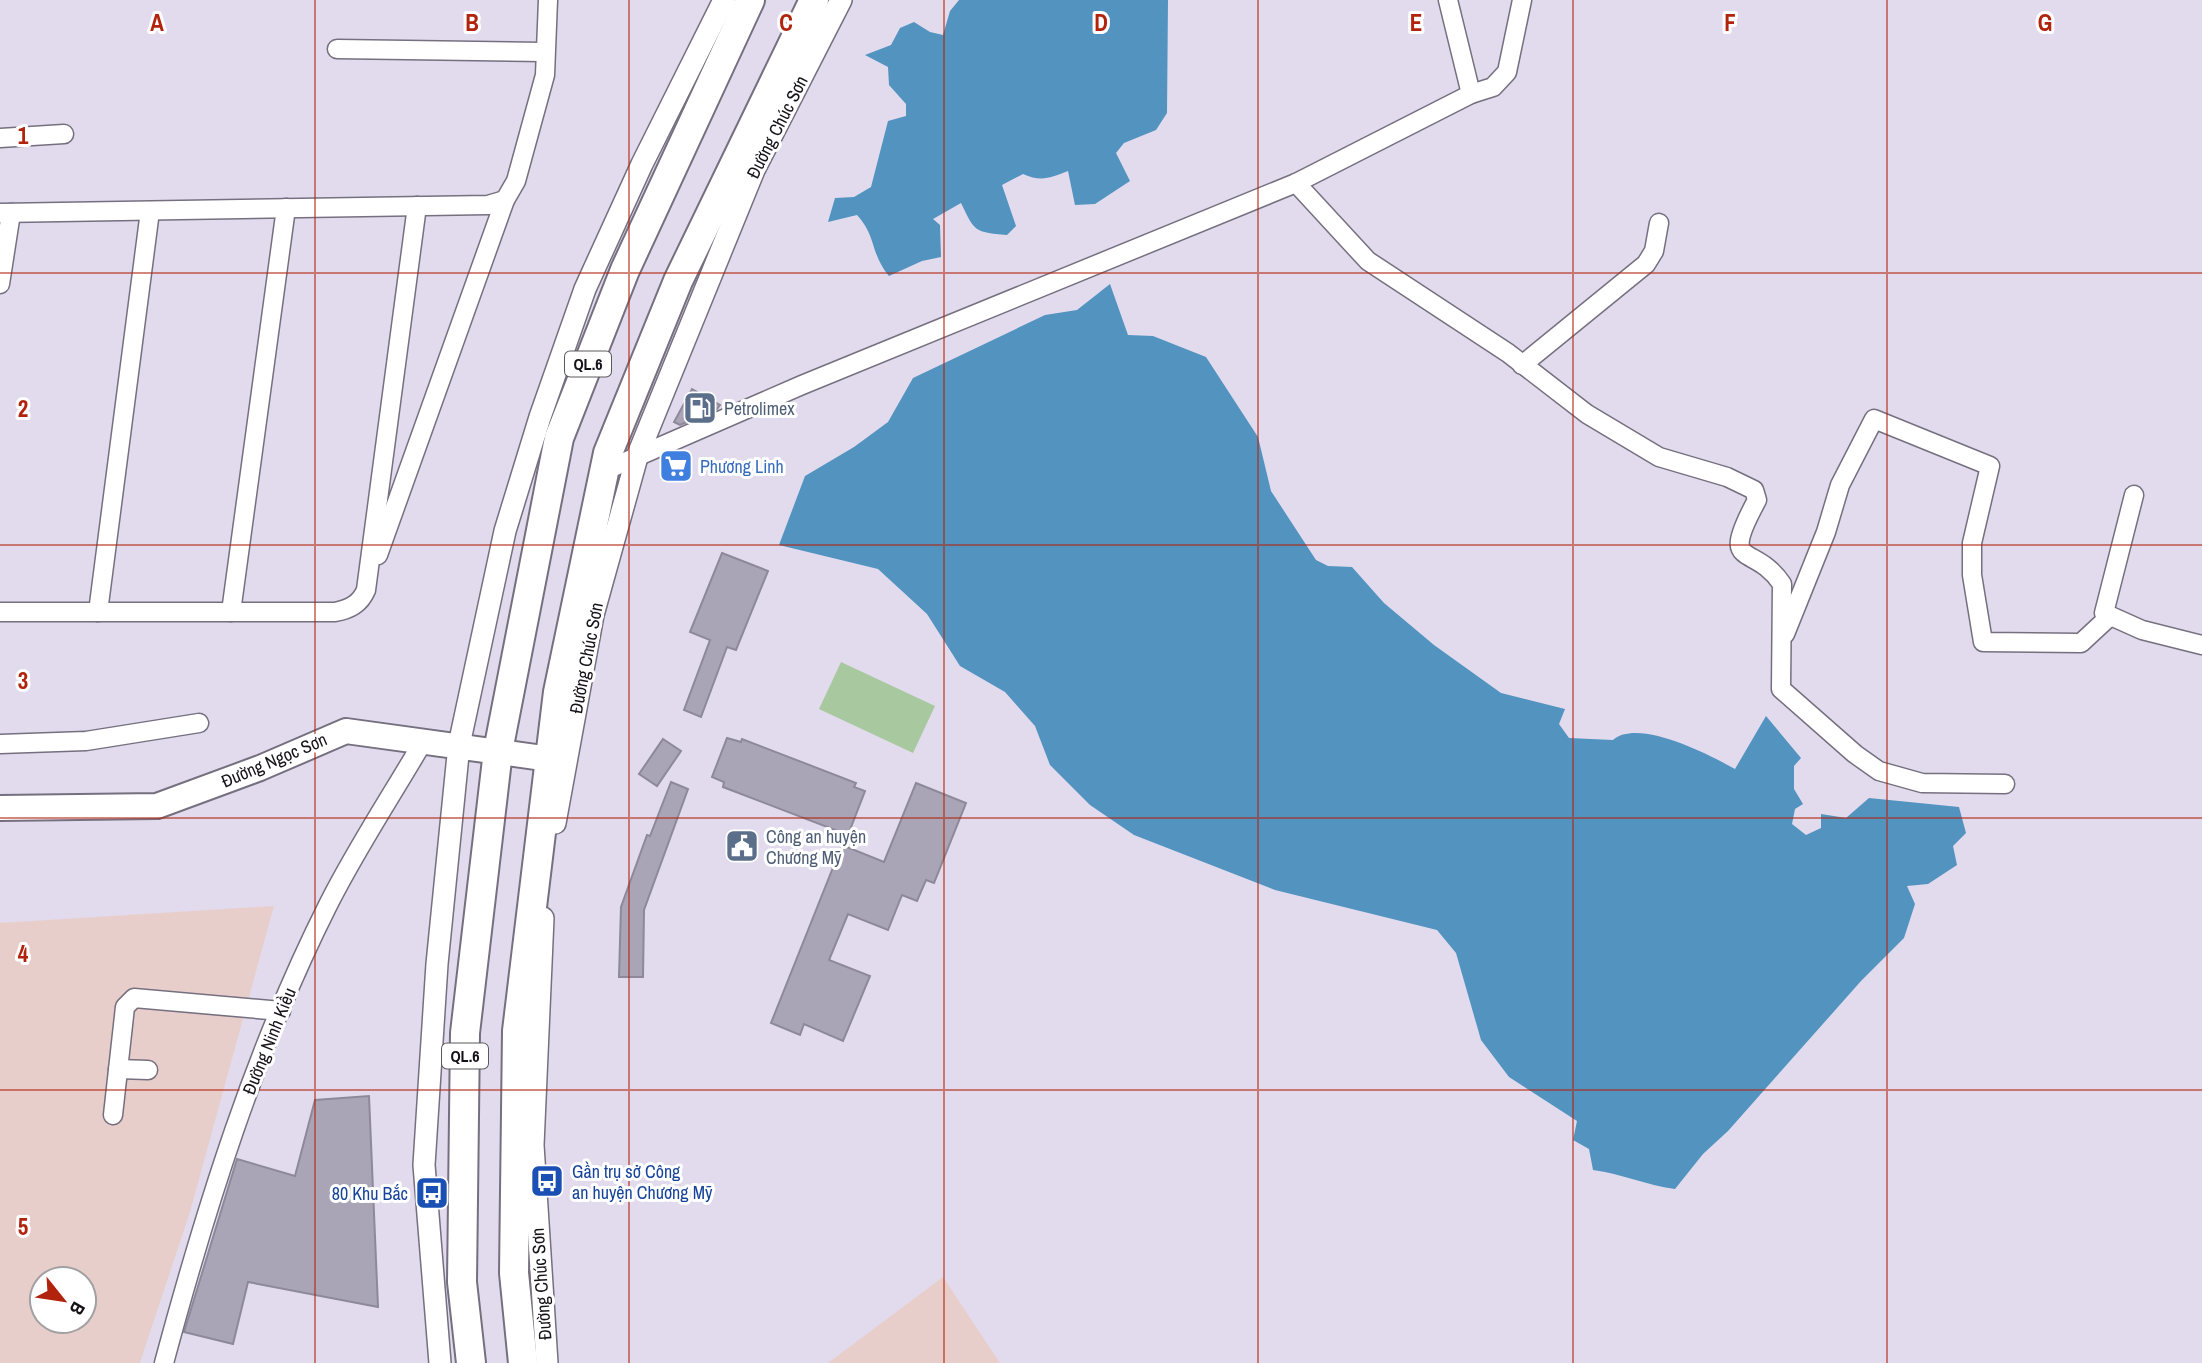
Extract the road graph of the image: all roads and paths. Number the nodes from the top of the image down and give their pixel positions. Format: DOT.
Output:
graph roads {
  1 [pos="548,0"];
  2 [pos="724,0"];
  3 [pos="750,0"];
  4 [pos="814,0"];
  5 [pos="841,0"];
  6 [pos="1448,0"];
  7 [pos="1522,0"];
  8 [pos="337,48"];
  9 [pos="543,52"];
  10 [pos="1471,94"];
  11 [pos="64,134"];
  12 [pos="0,138"];
  13 [pos="1296,183"];
  14 [pos="505,200"];
  15 [pos="417,206"];
  16 [pos="286,208"];
  17 [pos="150,211"];
  18 [pos="6,213"];
  19 [pos="1659,223"];
  20 [pos="0,284"];
  21 [pos="1522,365"];
  22 [pos="637,457"];
  23 [pos="604,471"];
  24 [pos="2134,495"];
  25 [pos="366,590"];
  26 [pos="0,612"];
  27 [pos="98,612"];
  28 [pos="231,612"];
  29 [pos="2109,617"];
  30 [pos="2202,645"];
  31 [pos="1780,647"];
  32 [pos="199,723"];
  33 [pos="424,740"];
  34 [pos="0,744"];
  35 [pos="459,746"];
  36 [pos="498,751"];
  37 [pos="550,759"];
  38 [pos="2005,784"];
  39 [pos="0,808"];
  40 [pos="281,1011"];
  41 [pos="118,1069"];
  42 [pos="148,1070"];
  43 [pos="113,1115"];
  44 [pos="163,1363"];
  45 [pos="440,1363"];
  46 [pos="471,1363"];
  47 [pos="523,1363"];
  48 [pos="547,1363"];
  1 -- 9 [label="street"];
  2 -- 35 [label="street"];
  3 -- 36 [label="highway, QL.6"];
  4 -- 23 [label="highway, Đường Chúc Sơn / QL.6"];
  5 -- 22 [label="street, Đường Chúc Sơn"];
  6 -- 10 [label="street"];
  7 -- 10 [label="street"];
  8 -- 9 [label="street"];
  9 -- 14 [label="street"];
  10 -- 13 [label="street"];
  11 -- 12 [label="street"];
  13 -- 21 [label="street"];
  13 -- 22 [label="street"];
  14 -- 15 [label="street"];
  14 -- 25 [label="street"];
  15 -- 16 [label="street"];
  15 -- 25 [label="street"];
  16 -- 17 [label="street"];
  16 -- 28 [label="street"];
  17 -- 18 [label="street"];
  17 -- 27 [label="street"];
  18 -- 20 [label="street"];
  19 -- 21 [label="street"];
  21 -- 31 [label="street"];
  22 -- 23 [label="street"];
  22 -- 48 [label="street, Đường Chúc Sơn"];
  23 -- 37 [label="highway, Đường Chúc Sơn / QL.6"];
  24 -- 29 [label="street"];
  25 -- 28 [label="street"];
  26 -- 27 [label="street"];
  27 -- 28 [label="street"];
  29 -- 30 [label="street"];
  29 -- 31 [label="street"];
  31 -- 38 [label="street"];
  32 -- 34 [label="street"];
  33 -- 35 [label="main road, Đường Ngọc Sơn"];
  33 -- 39 [label="main road, Đường Ngọc Sơn"];
  33 -- 40 [label="street, Đường Ninh Kiều"];
  35 -- 36 [label="main road, Đường Ngọc Sơn"];
  35 -- 45 [label="street"];
  36 -- 37 [label="main road, Đường Ngọc Sơn"];
  36 -- 46 [label="highway, QL.6"];
  37 -- 47 [label="highway, Đường Chúc Sơn / QL.6"];
  40 -- 41 [label="street"];
  40 -- 44 [label="street, Đường Ninh Kiều"];
  41 -- 42 [label="street"];
  41 -- 43 [label="street"];
}
